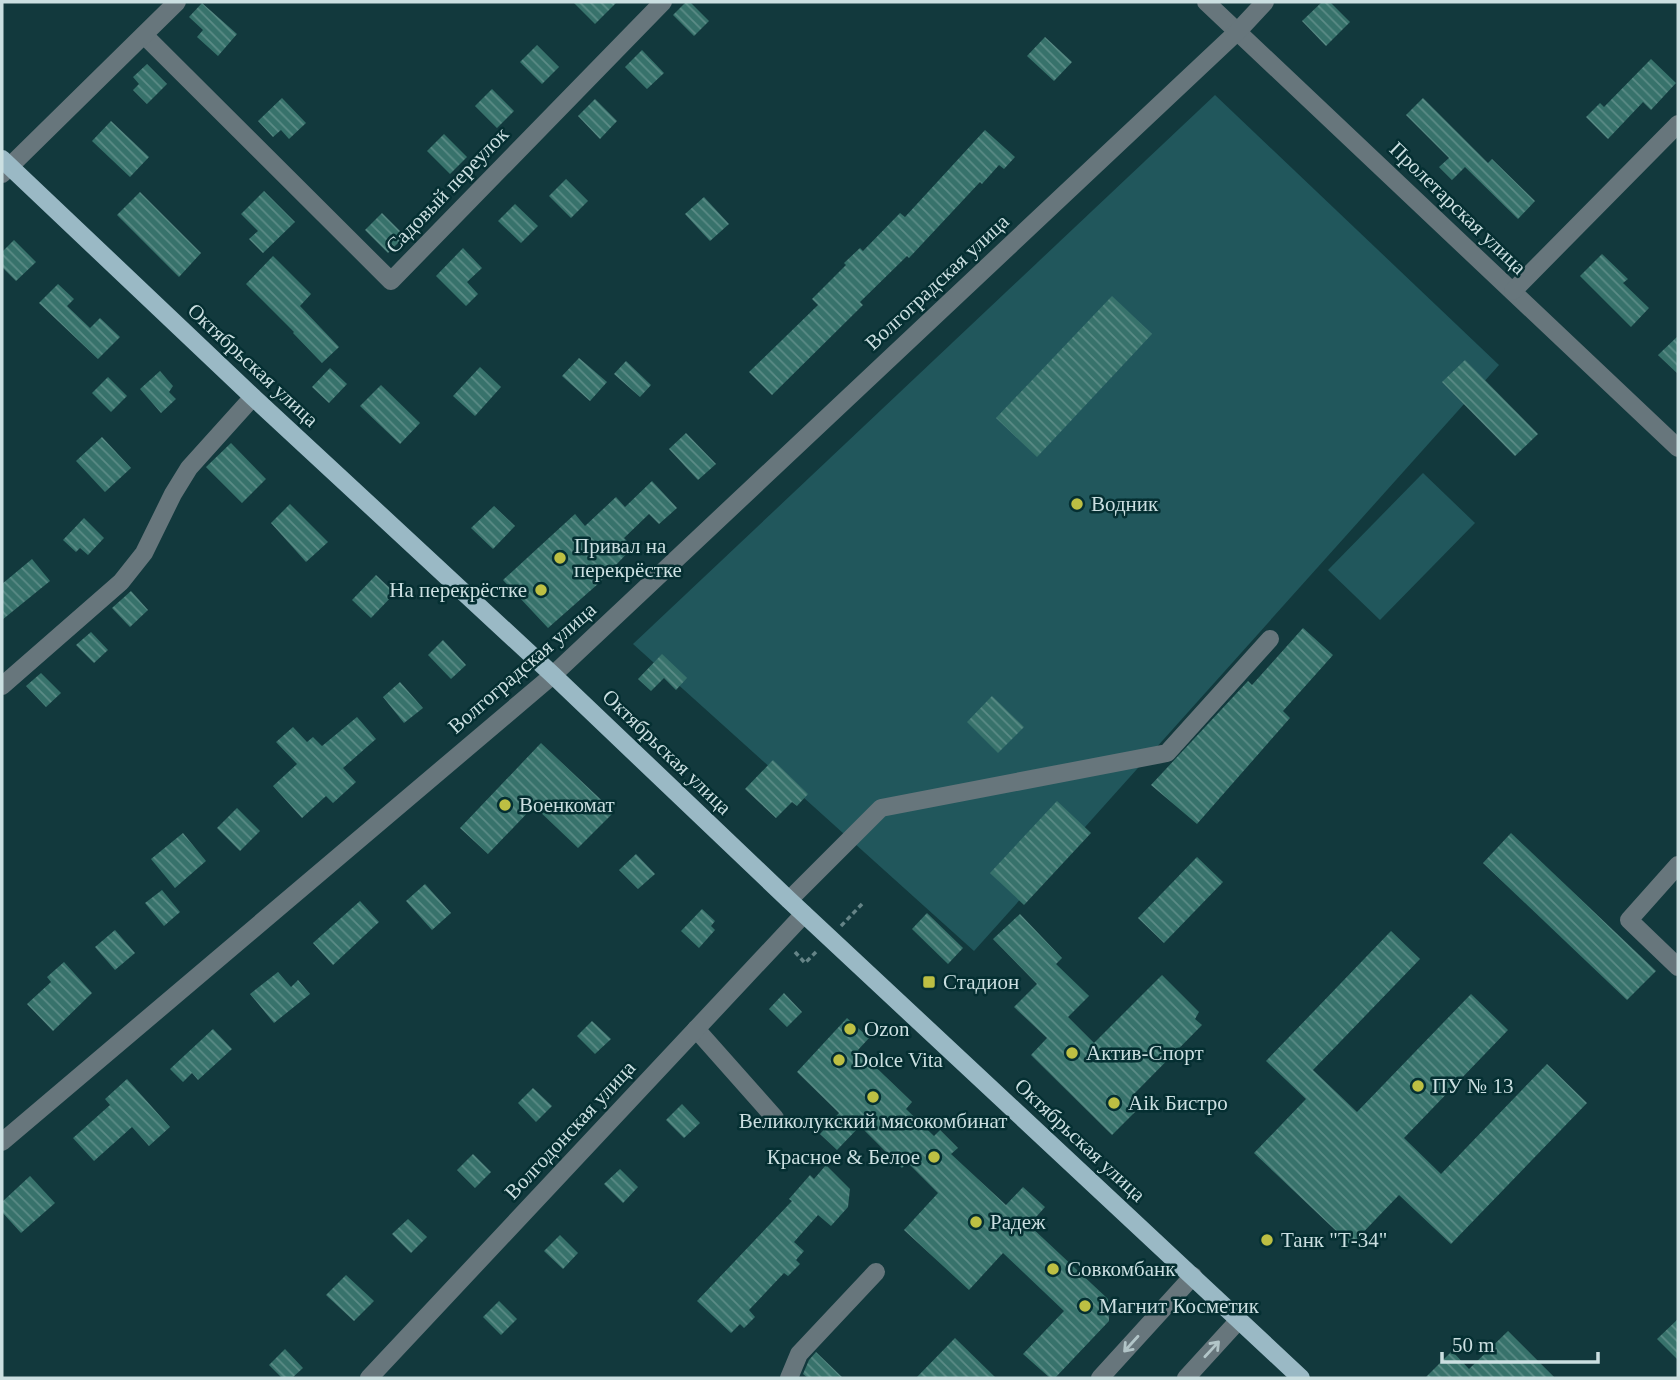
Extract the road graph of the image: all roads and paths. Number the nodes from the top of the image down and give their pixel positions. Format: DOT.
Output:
graph roads {
  1 [pos="177,2"];
  2 [pos="663,2"];
  3 [pos="1206,2"];
  4 [pos="1265,2"];
  5 [pos="1238,30"];
  6 [pos="144,35"];
  7 [pos="1678,124"];
  8 [pos="4,166"];
  9 [pos="1513,291"];
  10 [pos="253,397"];
  11 [pos="1678,448"];
  12 [pos="1270,639"];
  13 [pos="553,675"];
  14 [pos="2,686"];
  15 [pos="1678,865"];
  16 [pos="789,900"];
  17 [pos="804,914"];
  18 [pos="1678,967"];
  19 [pos="696,1029"];
  20 [pos="775,1118"];
  21 [pos="2,1142"];
  22 [pos="876,1272"];
  23 [pos="1194,1276"];
  24 [pos="1239,1320"];
  25 [pos="369,1378"];
  26 [pos="789,1378"];
  27 [pos="1100,1378"];
  28 [pos="1186,1378"];
  29 [pos="1301,1378"];
  1 -- 6 [label="street"];
  2 -- 6 [label="street, Садовый переулок"];
  3 -- 5 [label="street, Пролетарская улица"];
  4 -- 5 [label="street, Волгоградская улица"];
  5 -- 9 [label="street, Пролетарская улица"];
  5 -- 13 [label="street, Волгоградская улица"];
  6 -- 8 [label="street"];
  7 -- 9 [label="street"];
  8 -- 10 [label="main road, Октябрьская улица"];
  9 -- 11 [label="street, Пролетарская улица"];
  10 -- 13 [label="main road, Октябрьская улица"];
  10 -- 14 [label="street"];
  12 -- 16 [label="street"];
  13 -- 16 [label="main road, Октябрьская улица"];
  13 -- 21 [label="street, Волгоградская улица"];
  15 -- 18 [label="street"];
  16 -- 17 [label="main road, Октябрьская улица"];
  17 -- 19 [label="street, Волгодонская улица"];
  17 -- 23 [label="main road, Октябрьская улица"];
  19 -- 20 [label="street"];
  19 -- 25 [label="street, Волгодонская улица"];
  22 -- 26 [label="street"];
  23 -- 24 [label="main road, Октябрьская улица"];
  23 -- 27 [label="street, one-way"];
  28 -- 24 [label="street, one-way"];
  24 -- 29 [label="main road, Октябрьская улица"];
}
